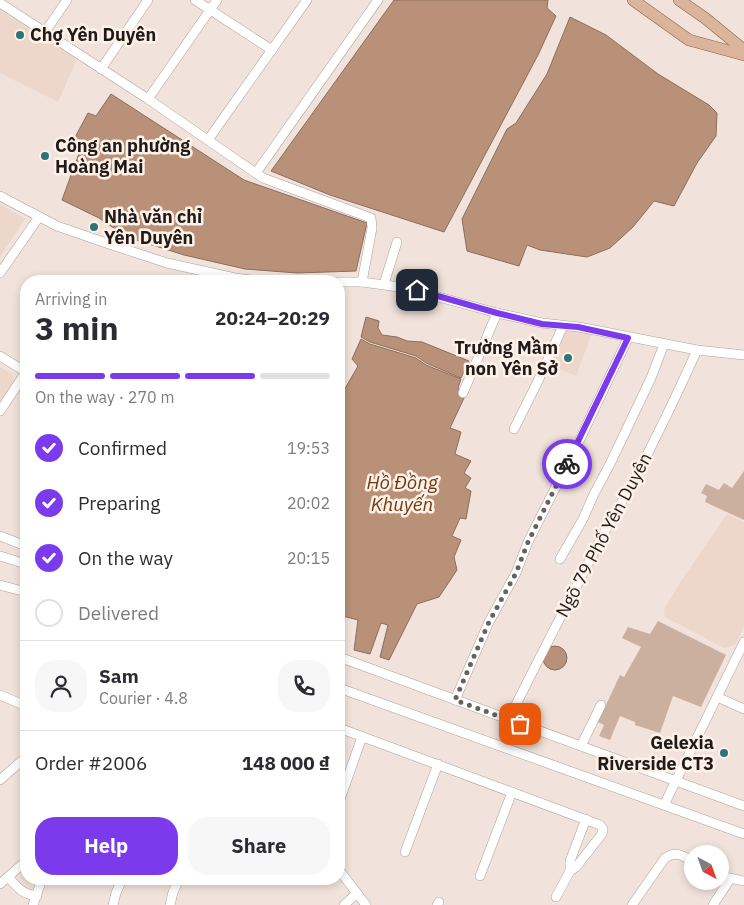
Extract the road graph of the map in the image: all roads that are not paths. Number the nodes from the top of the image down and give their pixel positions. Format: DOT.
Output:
graph roads {
  1 [pos="66,0"];
  2 [pos="148,0"];
  3 [pos="195,0"];
  4 [pos="217,0"];
  5 [pos="308,0"];
  6 [pos="378,0"];
  7 [pos="633,0"];
  8 [pos="679,0"];
  9 [pos="0,3"];
  10 [pos="210,10"];
  11 [pos="45,32"];
  12 [pos="272,50"];
  13 [pos="744,50"];
  14 [pos="744,56"];
  15 [pos="101,69"];
  16 [pos="148,100"];
  17 [pos="208,140"];
  18 [pos="256,173"];
  19 [pos="0,196"];
  20 [pos="39,217"];
  21 [pos="397,242"];
  22 [pos="0,273"];
  23 [pos="207,275"];
  24 [pos="345,282"];
  25 [pos="362,282"];
  26 [pos="384,284"];
  27 [pos="497,313"];
  28 [pos="563,326"];
  29 [pos="628,338"];
  30 [pos="664,344"];
  31 [pos="697,350"];
  32 [pos="744,355"];
  33 [pos="0,356"];
  34 [pos="20,368"];
  35 [pos="20,381"];
  36 [pos="463,392"];
  37 [pos="0,411"];
  38 [pos="514,429"];
  39 [pos="0,536"];
  40 [pos="20,544"];
  41 [pos="0,556"];
  42 [pos="560,559"];
  43 [pos="20,562"];
  44 [pos="0,585"];
  45 [pos="20,590"];
  46 [pos="744,642"];
  47 [pos="345,659"];
  48 [pos="345,690"];
  49 [pos="0,695"];
  50 [pos="717,697"];
  51 [pos="455,700"];
  52 [pos="20,703"];
  53 [pos="601,705"];
  54 [pos="744,709"];
  55 [pos="509,719"];
  56 [pos="345,730"];
  57 [pos="362,737"];
  58 [pos="581,746"];
  59 [pos="20,762"];
  60 [pos="438,764"];
  61 [pos="0,780"];
  62 [pos="675,780"];
  63 [pos="345,785"];
  64 [pos="512,792"];
  65 [pos="664,805"];
  66 [pos="744,806"];
  67 [pos="586,820"];
  68 [pos="744,834"];
  69 [pos="405,852"];
  70 [pos="684,857"];
  71 [pos="20,866"];
  72 [pos="570,871"];
  73 [pos="480,876"];
  74 [pos="8,877"];
  75 [pos="345,878"];
  76 [pos="730,879"];
  77 [pos="744,881"];
  78 [pos="0,884"];
  79 [pos="40,885"];
  80 [pos="119,885"];
  81 [pos="176,885"];
  82 [pos="357,894"];
  83 [pos="556,897"];
  84 [pos="35,901"];
  85 [pos="113,905"];
  86 [pos="170,905"];
  87 [pos="344,905"];
  88 [pos="366,905"];
  89 [pos="632,905"];
  90 [pos="713,905"];
  1 -- 11 [label="street"];
  2 -- 15 [label="street"];
  3 -- 10 [label="street"];
  4 -- 10 [label="street"];
  5 -- 12 [label="street"];
  6 -- 18 [label="street"];
  7 -- 14 [label="main road"];
  8 -- 13 [label="main road"];
  9 -- 11 [label="street"];
  10 -- 12 [label="street"];
  10 -- 16 [label="street"];
  11 -- 15 [label="street"];
  12 -- 17 [label="street"];
  15 -- 16 [label="street"];
  16 -- 17 [label="street"];
  17 -- 18 [label="street"];
  18 -- 25 [label="street"];
  19 -- 20 [label="street"];
  20 -- 22 [label="street"];
  20 -- 23 [label="street"];
  21 -- 26 [label="street"];
  24 -- 25 [label="street"];
  25 -- 26 [label="street"];
  26 -- 27 [label="street"];
  27 -- 28 [label="street"];
  27 -- 36 [label="street"];
  28 -- 29 [label="street"];
  28 -- 38 [label="street"];
  29 -- 30 [label="street"];
  29 -- 51 [label="street"];
  30 -- 31 [label="street"];
  30 -- 42 [label="street"];
  31 -- 32 [label="street"];
  31 -- 55 [label="street, Ngõ 79 Phố Yên Duyên"];
  33 -- 34 [label="street"];
  35 -- 37 [label="street"];
  39 -- 40 [label="street"];
  41 -- 43 [label="street"];
  44 -- 45 [label="street"];
  46 -- 50 [label="street"];
  47 -- 51 [label="street"];
  48 -- 65 [label="street"];
  49 -- 52 [label="street"];
  50 -- 54 [label="street"];
  50 -- 62 [label="street"];
  51 -- 55 [label="street"];
  53 -- 58 [label="street"];
  55 -- 58 [label="street"];
  56 -- 57 [label="street"];
  57 -- 60 [label="street"];
  57 -- 63 [label="street"];
  58 -- 62 [label="street"];
  59 -- 61 [label="street"];
  60 -- 64 [label="street"];
  60 -- 69 [label="street"];
  62 -- 65 [label="street"];
  62 -- 66 [label="street"];
  64 -- 67 [label="street"];
  64 -- 73 [label="street"];
  65 -- 68 [label="street"];
  67 -- 72 [label="street"];
  67 -- 72 [label="street"];
  70 -- 89 [label="street"];
  71 -- 74 [label="street"];
  72 -- 83 [label="street"];
  74 -- 78 [label="street"];
  74 -- 84 [label="street"];
  75 -- 82 [label="street"];
  76 -- 77 [label="street"];
  76 -- 90 [label="street"];
  79 -- 84 [label="street"];
  80 -- 85 [label="street"];
  81 -- 86 [label="street"];
  82 -- 87 [label="street"];
  82 -- 88 [label="street"];
}
